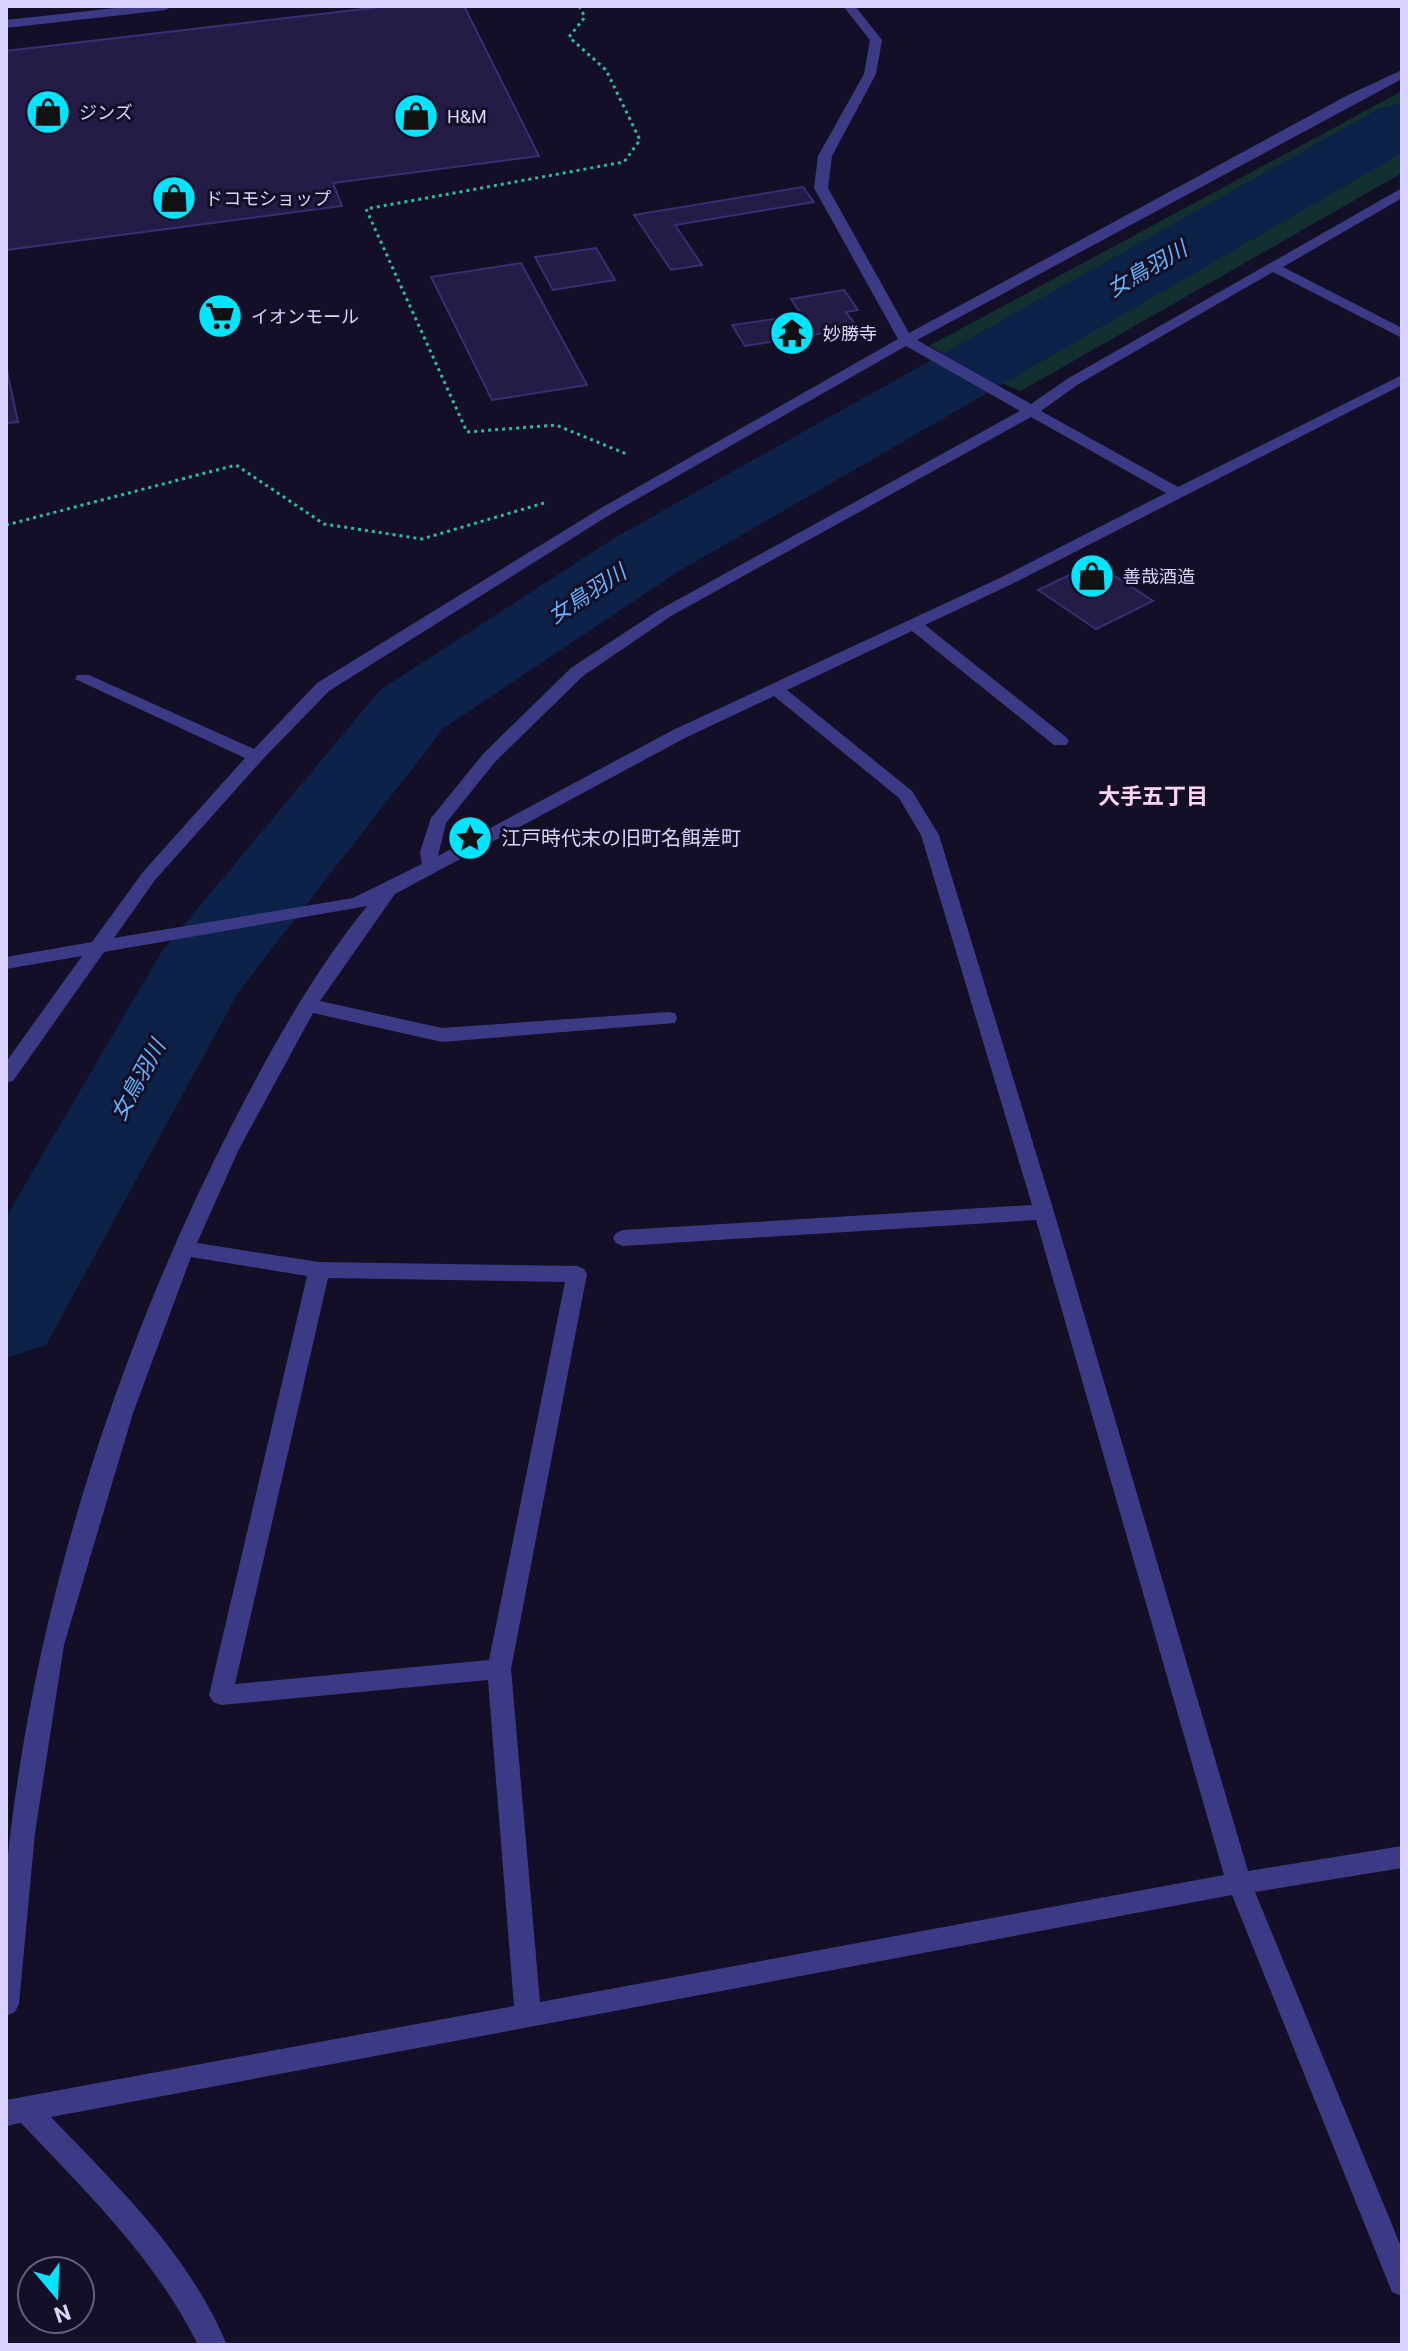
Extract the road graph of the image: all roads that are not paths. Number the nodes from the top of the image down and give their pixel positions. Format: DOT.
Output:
graph roads {
  1 [pos="166,6"];
  2 [pos="849,6"];
  3 [pos="6,24"];
  4 [pos="1402,74"];
  5 [pos="1402,192"];
  6 [pos="1271,266"];
  7 [pos="1402,334"];
  8 [pos="906,340"];
  9 [pos="1402,379"];
  10 [pos="1031,411"];
  11 [pos="1178,494"];
  12 [pos="915,625"];
  13 [pos="83,679"];
  14 [pos="777,690"];
  15 [pos="1060,741"];
  16 [pos="256,756"];
  17 [pos="431,867"];
  18 [pos="388,890"];
  19 [pos="94,950"];
  20 [pos="6,963"];
  21 [pos="307,1005"];
  22 [pos="668,1018"];
  23 [pos="6,1076"];
  24 [pos="1044,1212"];
  25 [pos="623,1238"];
  26 [pos="184,1248"];
  27 [pos="319,1270"];
  28 [pos="499,1669"];
  29 [pos="1402,1857"];
  30 [pos="1239,1883"];
  31 [pos="6,2004"];
  32 [pos="528,2016"];
  33 [pos="16,2111"];
  34 [pos="1402,2282"];
  35 [pos="213,2345"];
  1 -- 3 [label="street"];
  2 -- 8 [label="street"];
  4 -- 8 [label="street"];
  5 -- 6 [label="street"];
  6 -- 7 [label="street"];
  6 -- 10 [label="street"];
  8 -- 10 [label="street"];
  8 -- 16 [label="street"];
  9 -- 11 [label="street"];
  10 -- 11 [label="street"];
  10 -- 17 [label="street"];
  11 -- 12 [label="street"];
  12 -- 14 [label="street"];
  12 -- 15 [label="street"];
  13 -- 16 [label="street"];
  14 -- 17 [label="street"];
  14 -- 24 [label="street"];
  16 -- 19 [label="street"];
  17 -- 18 [label="street"];
  18 -- 19 [label="street"];
  18 -- 21 [label="street"];
  19 -- 20 [label="street"];
  19 -- 23 [label="street"];
  21 -- 22 [label="street"];
  21 -- 26 [label="street"];
  24 -- 25 [label="street"];
  24 -- 30 [label="street"];
  26 -- 27 [label="street"];
  26 -- 31 [label="street"];
  27 -- 28 [label="street"];
  27 -- 28 [label="street"];
  28 -- 32 [label="street"];
  29 -- 30 [label="street"];
  30 -- 32 [label="street"];
  30 -- 34 [label="street"];
  32 -- 33 [label="street"];
  33 -- 35 [label="street"];
}
